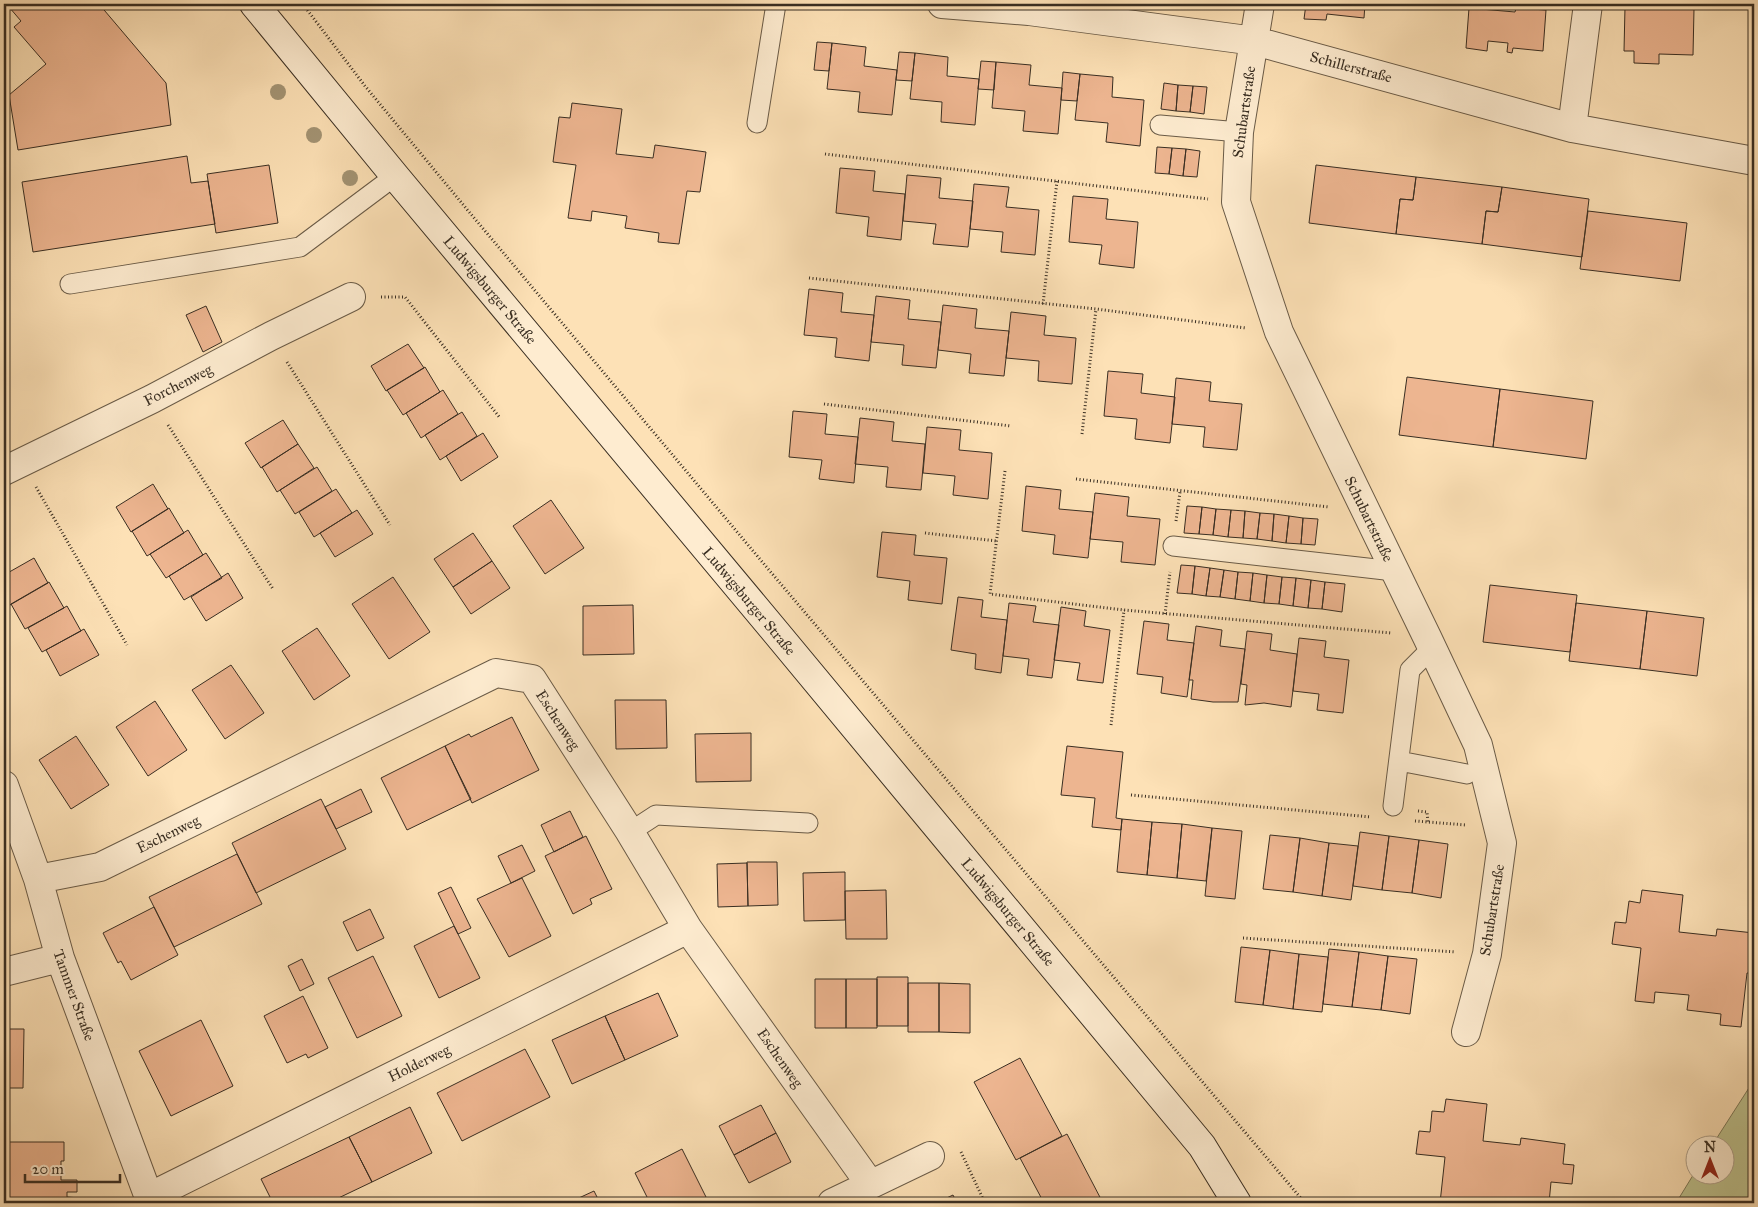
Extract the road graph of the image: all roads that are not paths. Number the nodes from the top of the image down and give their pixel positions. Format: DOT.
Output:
graph roads {
  1 [pos="254,4"];
  2 [pos="776,4"];
  3 [pos="949,4"];
  4 [pos="1260,4"];
  5 [pos="1588,4"];
  6 [pos="1255,41"];
  7 [pos="757,123"];
  8 [pos="1160,125"];
  9 [pos="1572,128"];
  10 [pos="1239,132"];
  11 [pos="1754,161"];
  12 [pos="394,176"];
  13 [pos="70,284"];
  14 [pos="350,297"];
  15 [pos="13,467"];
  16 [pos="1173,546"];
  17 [pos="1394,571"];
  18 [pos="1429,642"];
  19 [pos="1399,761"];
  20 [pos="1467,774"];
  21 [pos="4,785"];
  22 [pos="1386,812"];
  23 [pos="808,823"];
  24 [pos="630,832"];
  25 [pos="38,879"];
  26 [pos="688,929"];
  27 [pos="60,958"];
  28 [pos="4,972"];
  29 [pos="1466,1032"];
  30 [pos="930,1156"];
  31 [pos="870,1184"];
  32 [pos="150,1200"];
  33 [pos="832,1203"];
  34 [pos="1237,1203"];
  1 -- 12 [label="street, Ludwigsburger Straße"];
  2 -- 7 [label="lane"];
  3 -- 6 [label="street, Schillerstraße"];
  4 -- 6 [label="street, Schubartstraße"];
  5 -- 9 [label="street"];
  6 -- 9 [label="street, Schillerstraße"];
  6 -- 10 [label="street, Schubartstraße"];
  8 -- 10 [label="lane"];
  9 -- 11 [label="street, Schillerstraße"];
  10 -- 17 [label="street, Schubartstraße"];
  12 -- 13 [label="lane"];
  12 -- 34 [label="street, Ludwigsburger Straße"];
  14 -- 15 [label="street, Forchenweg"];
  16 -- 17 [label="lane"];
  17 -- 18 [label="street, Schubartstraße"];
  18 -- 19 [label="lane"];
  18 -- 29 [label="street, Schubartstraße"];
  19 -- 20 [label="lane"];
  19 -- 22 [label="lane"];
  21 -- 25 [label="street, Tammer Straße"];
  23 -- 24 [label="lane"];
  24 -- 25 [label="street, Eschenweg"];
  24 -- 26 [label="street, Eschenweg"];
  25 -- 27 [label="street, Tammer Straße"];
  26 -- 31 [label="street, Eschenweg"];
  26 -- 32 [label="street, Holderweg"];
  27 -- 28 [label="street"];
  27 -- 32 [label="street, Tammer Straße"];
  30 -- 31 [label="street"];
  31 -- 33 [label="street"];
}
